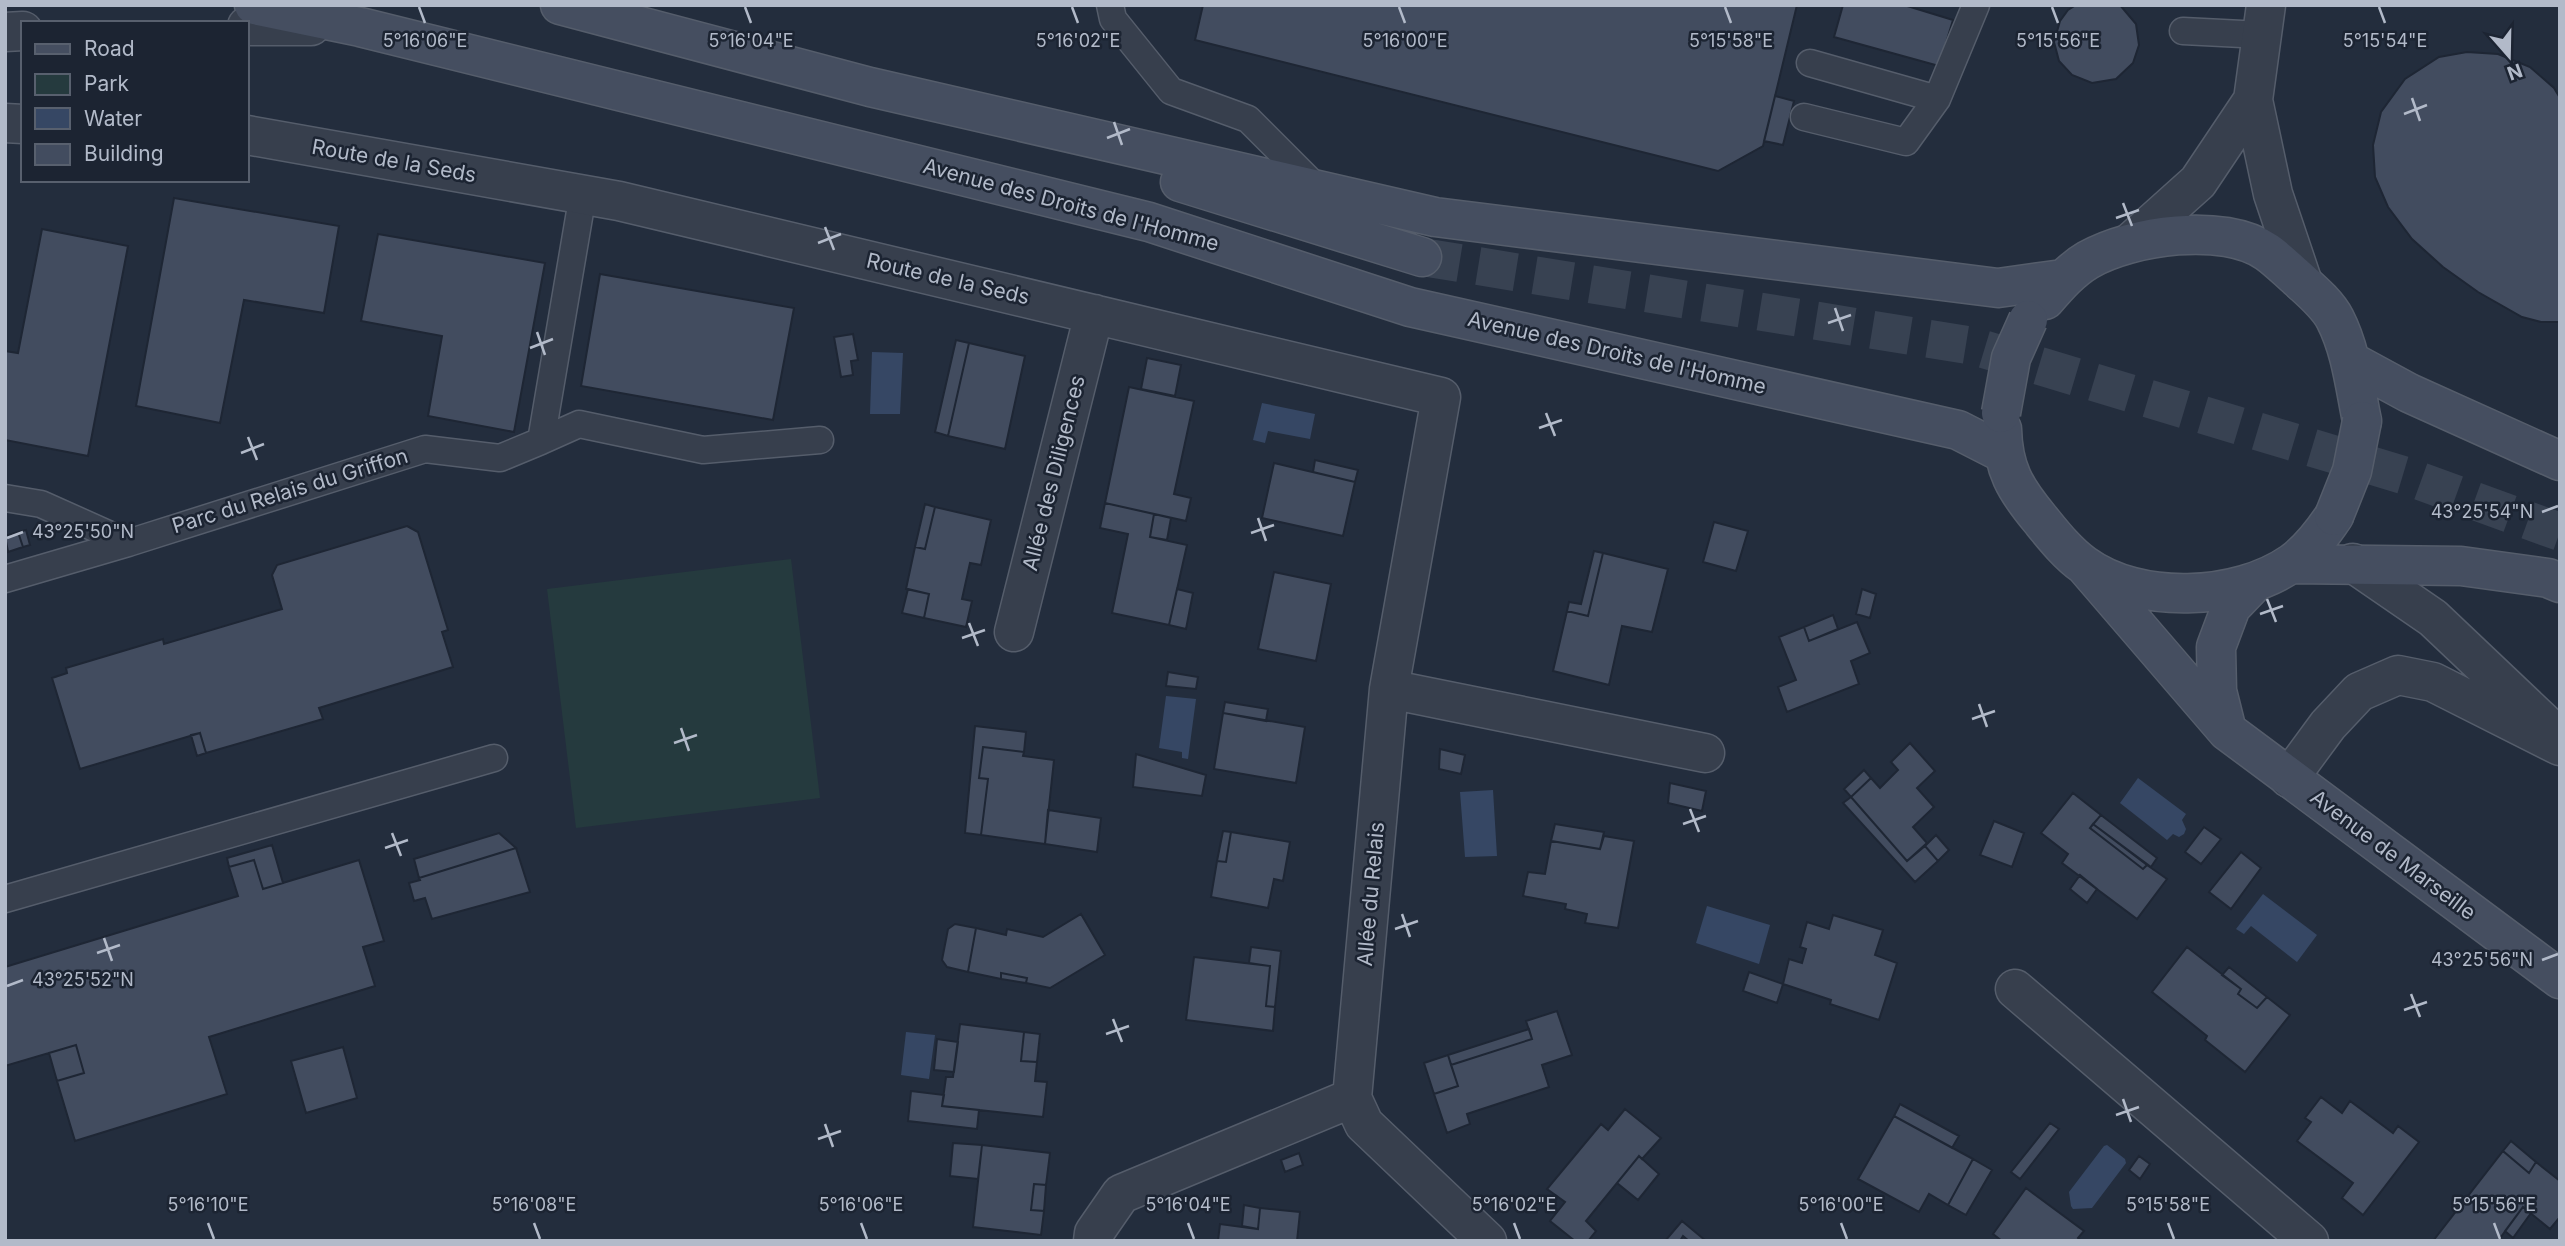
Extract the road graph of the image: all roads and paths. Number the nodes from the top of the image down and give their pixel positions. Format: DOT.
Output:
graph roads {
  1 [pos="254,5"];
  2 [pos="560,5"];
  3 [pos="1110,5"];
  4 [pos="1976,5"];
  5 [pos="2264,20"];
  6 [pos="248,26"];
  7 [pos="359,27"];
  8 [pos="2183,31"];
  9 [pos="1810,64"];
  10 [pos="870,87"];
  11 [pos="1937,100"];
  12 [pos="2253,100"];
  13 [pos="1804,117"];
  14 [pos="248,135"];
  15 [pos="856,148"];
  16 [pos="1320,191"];
  17 [pos="583,194"];
  18 [pos="2130,243"];
  19 [pos="2063,279"];
  20 [pos="2303,284"];
  21 [pos="1094,314"];
  22 [pos="2350,361"];
  23 [pos="1441,397"];
  24 [pos="541,440"];
  25 [pos="820,440"];
  26 [pos="2003,453"];
  27 [pos="2560,461"];
  28 [pos="5,498"];
  29 [pos="128,542"];
  30 [pos="2353,563"];
  31 [pos="2291,564"];
  32 [pos="2085,566"];
  33 [pos="5,579"];
  34 [pos="2255,582"];
  35 [pos="2560,583"];
  36 [pos="1014,632"];
  37 [pos="1389,690"];
  38 [pos="2227,730"];
  39 [pos="2560,739"];
  40 [pos="2560,746"];
  41 [pos="1705,753"];
  42 [pos="495,758"];
  43 [pos="2289,778"];
  44 [pos="5,899"];
  45 [pos="2560,979"];
  46 [pos="2015,989"];
  47 [pos="1352,1098"];
  48 [pos="1093,1241"];
  49 [pos="1487,1241"];
  50 [pos="2309,1241"];
  1 -- 7 [label="main road, Avenue des Droits de l'Homme"];
  2 -- 10 [label="main road"];
  3 -- 16 [label="lane"];
  4 -- 11 [label="lane"];
  5 -- 8 [label="lane"];
  5 -- 12 [label="street"];
  6 -- 7 [label="street"];
  7 -- 15 [label="main road, Avenue des Droits de l'Homme"];
  9 -- 11 [label="lane"];
  10 -- 15 [label="main road"];
  10 -- 16 [label="main road"];
  11 -- 13 [label="lane"];
  12 -- 18 [label="street"];
  12 -- 20 [label="street"];
  14 -- 17 [label="street, Route de la Seds"];
  15 -- 26 [label="main road, Avenue des Droits de l'Homme"];
  16 -- 19 [label="main road"];
  17 -- 21 [label="street, Route de la Seds"];
  17 -- 24 [label="lane"];
  18 -- 19 [label="main road"];
  18 -- 20 [label="main road"];
  19 -- 26 [label="main road, bridge"];
  20 -- 22 [label="main road"];
  21 -- 23 [label="street, Route de la Seds"];
  21 -- 36 [label="street, Allée des Diligences"];
  22 -- 27 [label="main road"];
  22 -- 31 [label="main road, bridge"];
  23 -- 37 [label="street, Allée du Relais"];
  24 -- 25 [label="lane, Parc du Relais du Griffon"];
  24 -- 29 [label="lane, Parc du Relais du Griffon"];
  26 -- 32 [label="main road"];
  28 -- 29 [label="lane"];
  29 -- 33 [label="lane, Parc du Relais du Griffon"];
  30 -- 31 [label="main road"];
  30 -- 35 [label="main road"];
  30 -- 39 [label="street"];
  31 -- 34 [label="main road"];
  32 -- 34 [label="main road"];
  32 -- 38 [label="main road, Avenue de Marseille"];
  34 -- 38 [label="main road"];
  37 -- 41 [label="street"];
  37 -- 47 [label="street, Allée du Relais"];
  38 -- 43 [label="main road, Avenue de Marseille"];
  40 -- 43 [label="street"];
  42 -- 44 [label="lane"];
  43 -- 45 [label="main road, Avenue de Marseille"];
  46 -- 50 [label="street"];
  47 -- 48 [label="street"];
  47 -- 49 [label="street"];
}
